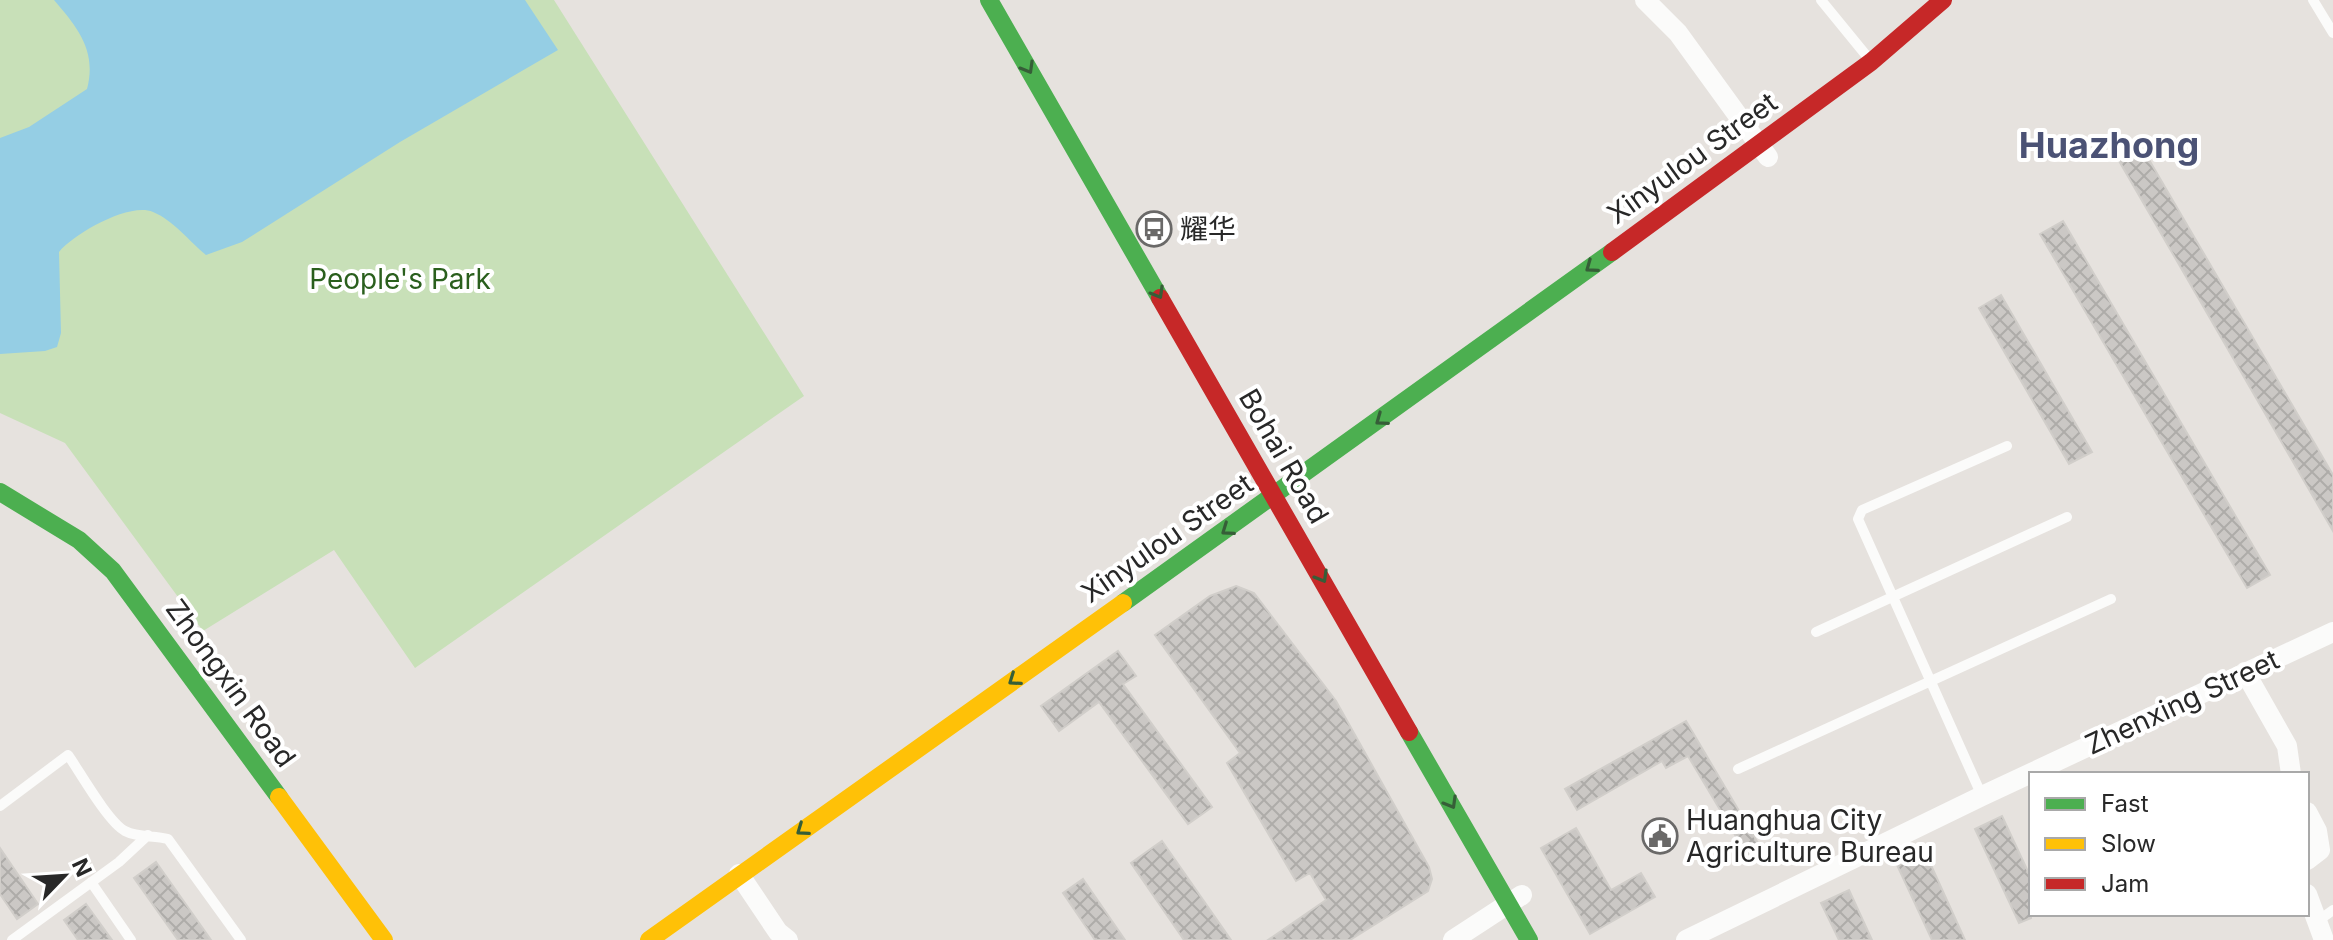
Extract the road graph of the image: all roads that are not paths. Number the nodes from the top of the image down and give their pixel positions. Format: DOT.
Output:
graph roads {
  1 [pos="989,0"];
  2 [pos="1008,0"];
  3 [pos="1645,0"];
  4 [pos="1821,0"];
  5 [pos="1943,0"];
  6 [pos="1957,0"];
  7 [pos="2313,0"];
  8 [pos="2333,33"];
  9 [pos="1874,66"];
  10 [pos="1764,151"];
  11 [pos="1192,315"];
  12 [pos="2007,446"];
  13 [pos="1277,462"];
  14 [pos="0,492"];
  15 [pos="1287,497"];
  16 [pos="2067,517"];
  17 [pos="1337,568"];
  18 [pos="1892,597"];
  19 [pos="2111,599"];
  20 [pos="1816,632"];
  21 [pos="2333,632"];
  22 [pos="2245,672"];
  23 [pos="1929,681"];
  24 [pos="1738,769"];
  25 [pos="2033,772"];
  26 [pos="2291,772"];
  27 [pos="2029,774"];
  28 [pos="1982,796"];
  29 [pos="0,806"];
  30 [pos="2309,816"];
  31 [pos="149,834"];
  32 [pos="2309,858"];
  33 [pos="744,881"];
  34 [pos="91,882"];
  35 [pos="1516,900"];
  36 [pos="2309,900"];
  37 [pos="2333,910"];
  38 [pos="2320,932"];
  39 [pos="16,939"];
  40 [pos="131,940"];
  41 [pos="241,940"];
  42 [pos="384,940"];
  43 [pos="649,940"];
  44 [pos="675,940"];
  45 [pos="788,940"];
  46 [pos="1453,940"];
  47 [pos="1529,940"];
  48 [pos="1548,940"];
  49 [pos="1686,940"];
  1 -- 15 [label="street, Bohai Road, one-way"];
  2 -- 11 [label="street"];
  3 -- 10 [label="street"];
  4 -- 9 [label="lane"];
  5 -- 9 [label="street, Xinyulou Street"];
  6 -- 9 [label="street, Xinyulou Street"];
  7 -- 8 [label="lane"];
  9 -- 10 [label="street, Xinyulou Street"];
  10 -- 15 [label="street, Xinyulou Street"];
  12 -- 18 [label="lane"];
  13 -- 15 [label="street, Bohai Road"];
  14 -- 42 [label="street, Zhongxin Road"];
  15 -- 33 [label="street, Xinyulou Street"];
  15 -- 35 [label="street, Bohai Road, one-way"];
  16 -- 18 [label="lane"];
  17 -- 35 [label="street, Bohai Road"];
  18 -- 20 [label="lane"];
  18 -- 23 [label="lane"];
  19 -- 23 [label="lane"];
  21 -- 22 [label="street, Zhenxing Street"];
  22 -- 25 [label="street, Zhenxing Street"];
  22 -- 26 [label="street"];
  23 -- 24 [label="lane"];
  23 -- 28 [label="lane"];
  27 -- 28 [label="street, Zhenxing Street"];
  28 -- 49 [label="street, Zhenxing Street"];
  29 -- 31 [label="lane"];
  30 -- 32 [label="street"];
  31 -- 34 [label="lane"];
  31 -- 41 [label="lane"];
  33 -- 43 [label="street, Xinyulou Street"];
  33 -- 44 [label="street, Xinyulou Street"];
  33 -- 45 [label="street"];
  34 -- 39 [label="lane"];
  34 -- 40 [label="lane"];
  35 -- 46 [label="street"];
  35 -- 47 [label="street, Bohai Road"];
  35 -- 48 [label="street, Bohai Road"];
  36 -- 38 [label="street"];
  37 -- 38 [label="lane"];
}
